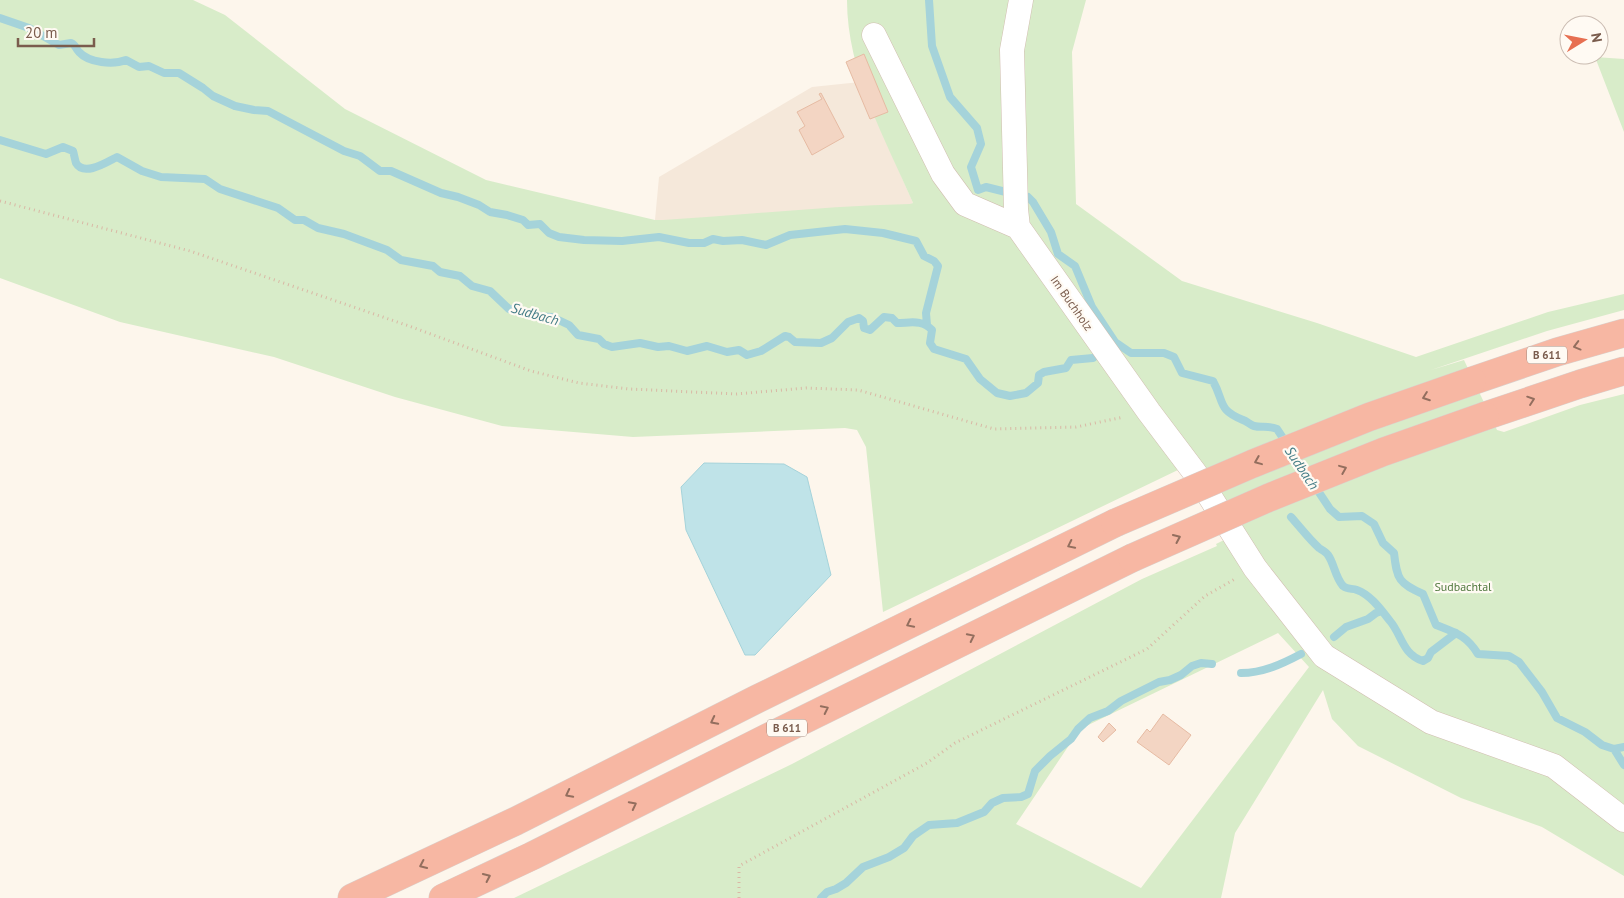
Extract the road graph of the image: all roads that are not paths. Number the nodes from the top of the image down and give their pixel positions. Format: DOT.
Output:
graph roads {
  1 [pos="1021,0"];
  2 [pos="874,35"];
  3 [pos="1018,227"];
  4 [pos="1624,333"];
  5 [pos="1624,371"];
  6 [pos="1624,820"];
  7 [pos="352,898"];
  8 [pos="443,898"];
  1 -- 3 [label="street"];
  2 -- 3 [label="street"];
  3 -- 6 [label="street, Im Buchholz"];
  4 -- 7 [label="highway, B 611, one-way, bridge"];
  8 -- 5 [label="highway, B 611, one-way, bridge"];
}
